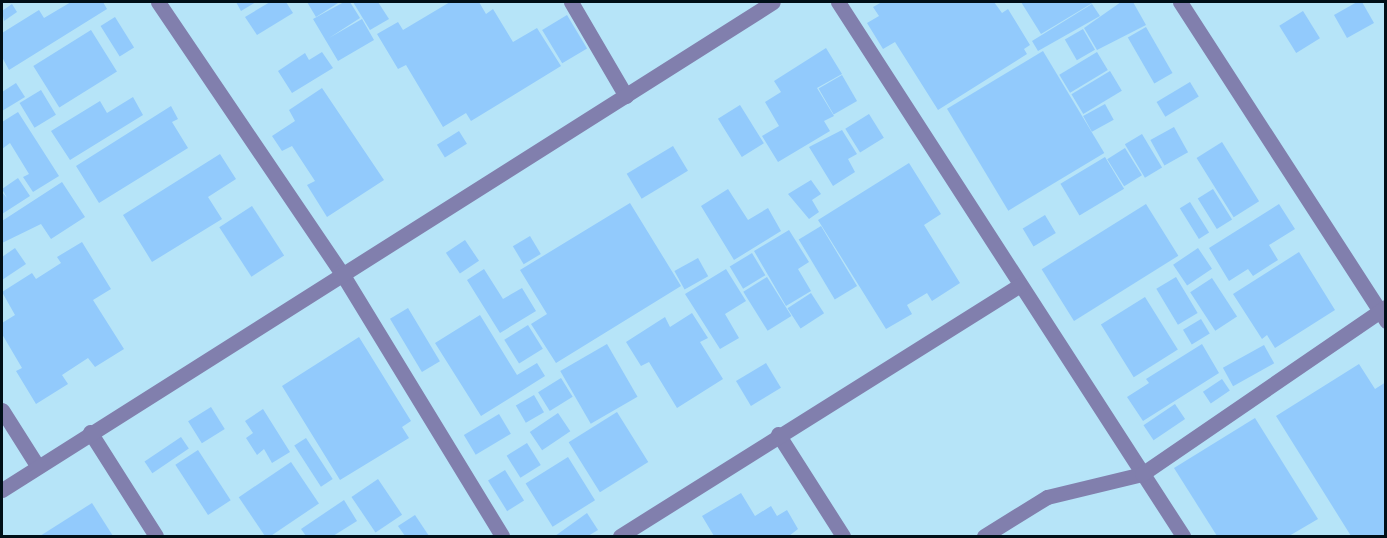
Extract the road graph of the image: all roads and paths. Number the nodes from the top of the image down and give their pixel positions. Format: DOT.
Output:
graph roads {
  1 [pos="158,2"];
  2 [pos="571,2"];
  3 [pos="773,2"];
  4 [pos="838,2"];
  5 [pos="1180,2"];
  6 [pos="627,96"];
  7 [pos="341,272"];
  8 [pos="1019,286"];
  9 [pos="1384,313"];
  10 [pos="2,410"];
  11 [pos="90,432"];
  12 [pos="778,434"];
  13 [pos="38,466"];
  14 [pos="1142,474"];
  15 [pos="2,490"];
  16 [pos="156,537"];
  17 [pos="502,537"];
  18 [pos="620,537"];
  19 [pos="843,537"];
  20 [pos="984,537"];
  21 [pos="1183,537"];
  1 -- 7 [label="street"];
  2 -- 6 [label="street"];
  3 -- 6 [label="street"];
  4 -- 8 [label="street"];
  5 -- 9 [label="street"];
  6 -- 7 [label="street"];
  7 -- 11 [label="street"];
  7 -- 17 [label="street"];
  8 -- 12 [label="street"];
  8 -- 14 [label="street"];
  9 -- 14 [label="street"];
  10 -- 13 [label="street"];
  11 -- 13 [label="street"];
  11 -- 16 [label="street"];
  12 -- 18 [label="street"];
  12 -- 19 [label="street"];
  13 -- 15 [label="street"];
  14 -- 20 [label="street"];
  14 -- 21 [label="street"];
}
